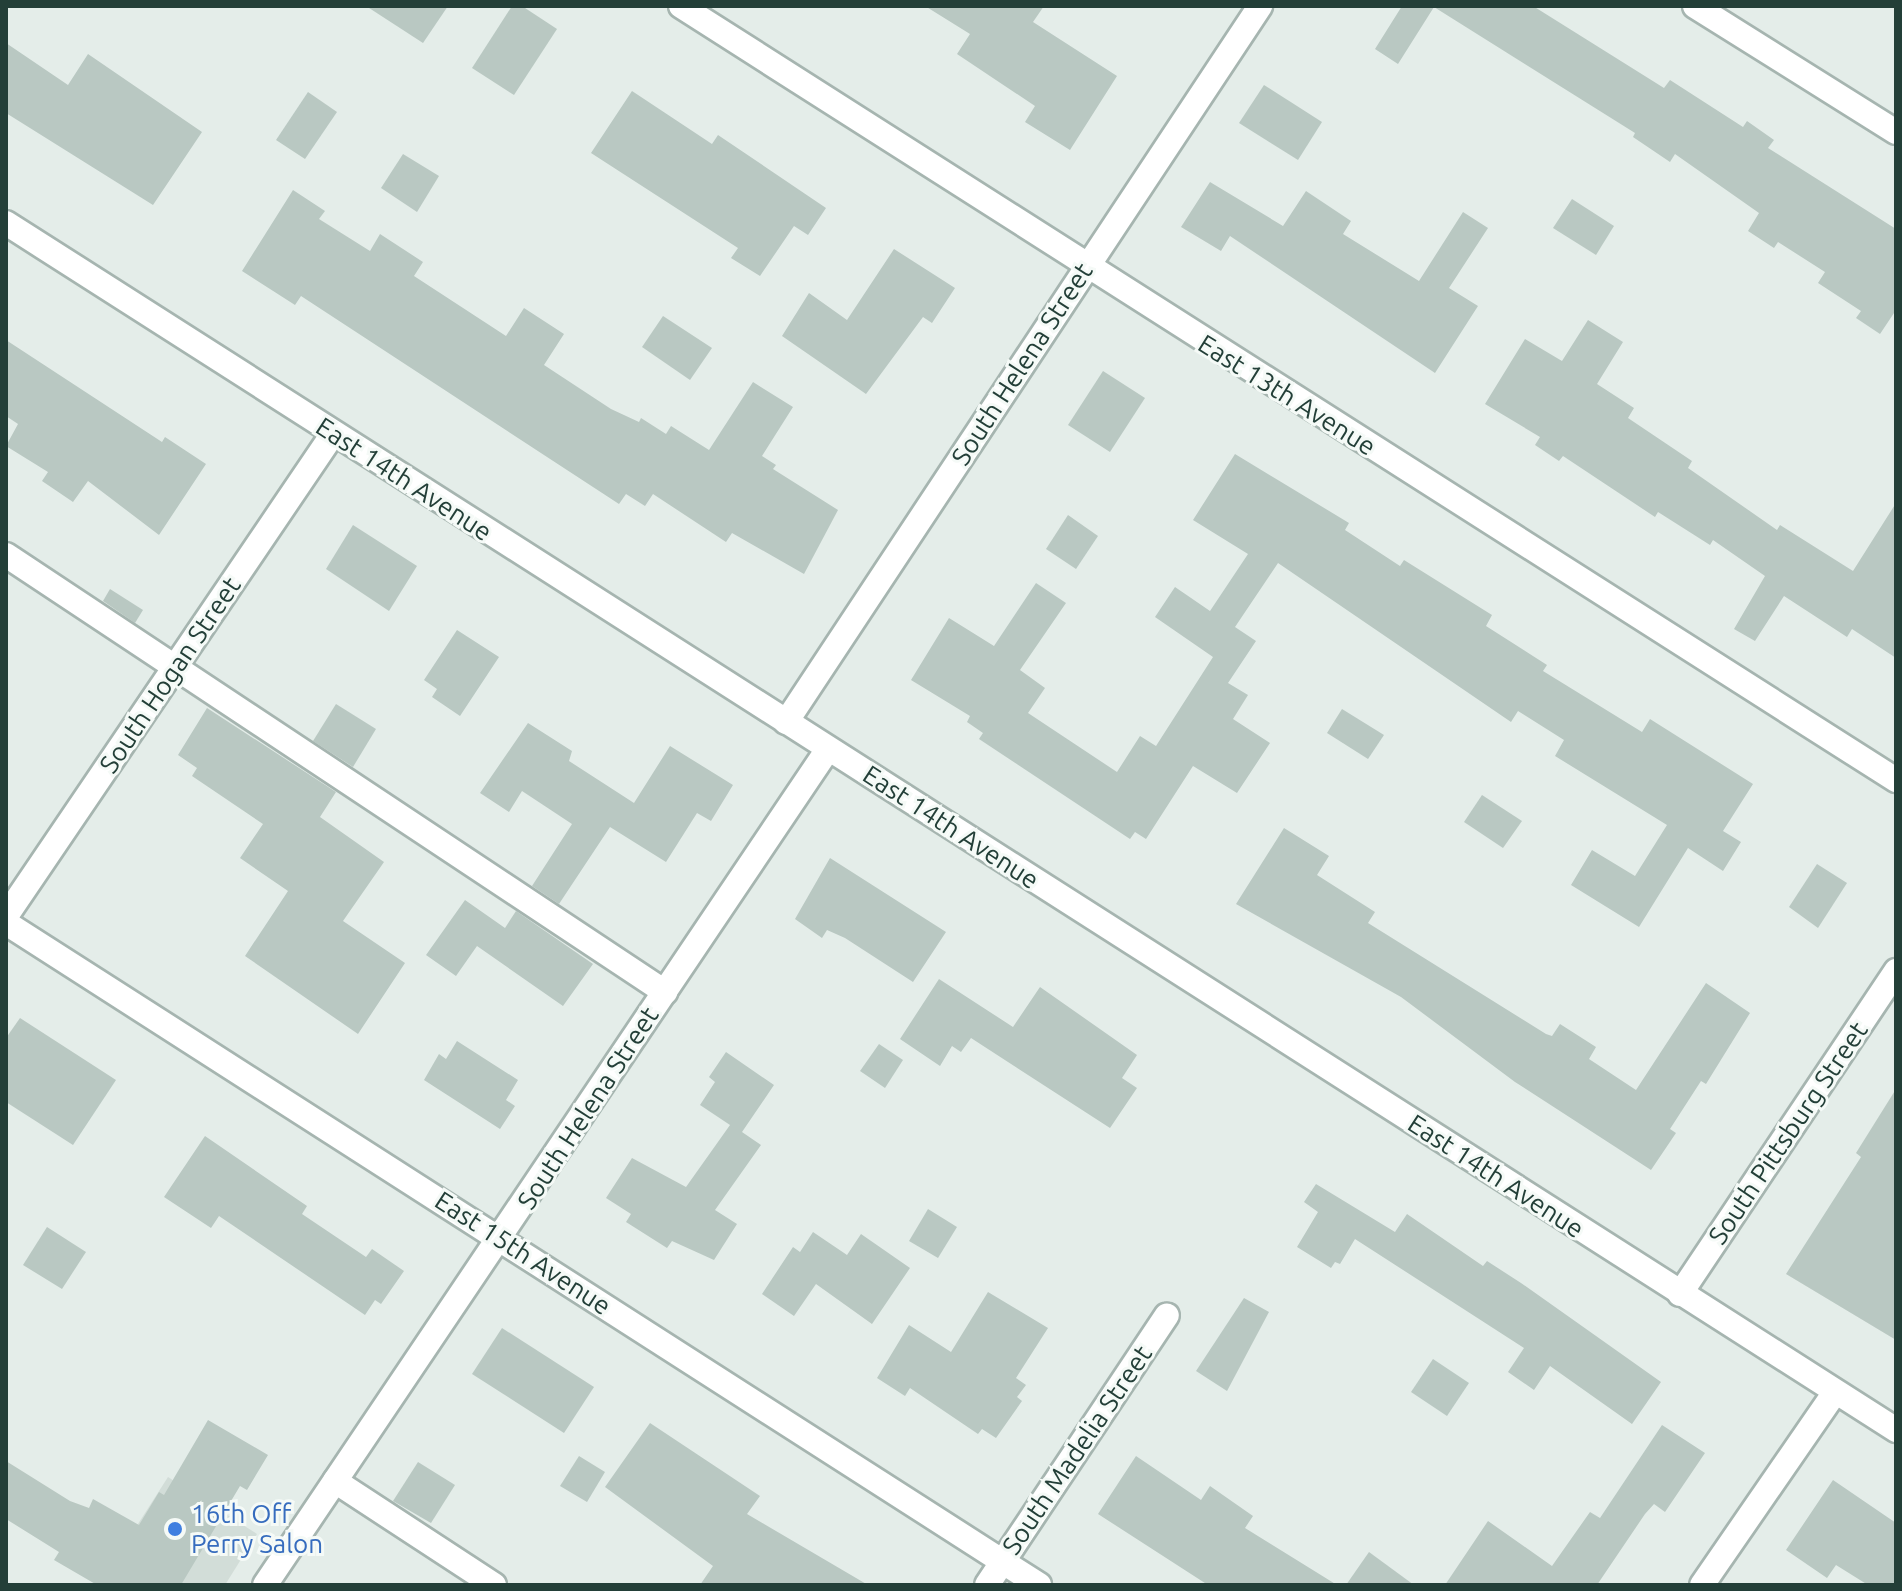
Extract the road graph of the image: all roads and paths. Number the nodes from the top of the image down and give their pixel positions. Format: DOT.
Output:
graph roads {
  1 [pos="681,6"];
  2 [pos="1260,6"];
  3 [pos="1695,6"];
  4 [pos="1896,132"];
  5 [pos="6,223"];
  6 [pos="1086,268"];
  7 [pos="333,434"];
  8 [pos="6,555"];
  9 [pos="175,669"];
  10 [pos="786,722"];
  11 [pos="828,749"];
  12 [pos="1896,780"];
  13 [pos="6,916"];
  14 [pos="6,923"];
  15 [pos="1896,971"];
  16 [pos="665,992"];
  17 [pos="502,1239"];
  18 [pos="1680,1294"];
  19 [pos="1167,1315"];
  20 [pos="1835,1392"];
  21 [pos="1896,1430"];
  22 [pos="335,1481"];
  23 [pos="1002,1562"];
  24 [pos="265,1585"];
  25 [pos="494,1585"];
  26 [pos="987,1585"];
  27 [pos="1039,1585"];
  28 [pos="1702,1585"];
  1 -- 6 [label="street, East 13th Avenue"];
  2 -- 6 [label="street, South Helena Street"];
  3 -- 4 [label="street"];
  5 -- 7 [label="street, East 14th Avenue"];
  6 -- 10 [label="street, South Helena Street"];
  6 -- 12 [label="street, East 13th Avenue"];
  7 -- 9 [label="street, South Hogan Street"];
  7 -- 10 [label="street, East 14th Avenue"];
  8 -- 9 [label="street"];
  9 -- 13 [label="street, South Hogan Street"];
  9 -- 16 [label="street"];
  10 -- 11 [label="street, East 14th Avenue"];
  11 -- 16 [label="street, South Helena Street"];
  11 -- 18 [label="street, East 14th Avenue"];
  14 -- 17 [label="street, East 15th Avenue"];
  15 -- 18 [label="street, South Pittsburg Street"];
  16 -- 17 [label="street, South Helena Street"];
  17 -- 22 [label="street, South Helena Street"];
  17 -- 23 [label="street, East 15th Avenue"];
  18 -- 20 [label="street, East 14th Avenue"];
  19 -- 23 [label="street, South Madelia Street"];
  20 -- 21 [label="street, East 14th Avenue"];
  20 -- 28 [label="street"];
  22 -- 24 [label="street, South Helena Street"];
  22 -- 25 [label="street"];
  23 -- 26 [label="street, South Madelia Street"];
  23 -- 27 [label="street, East 15th Avenue"];
}
